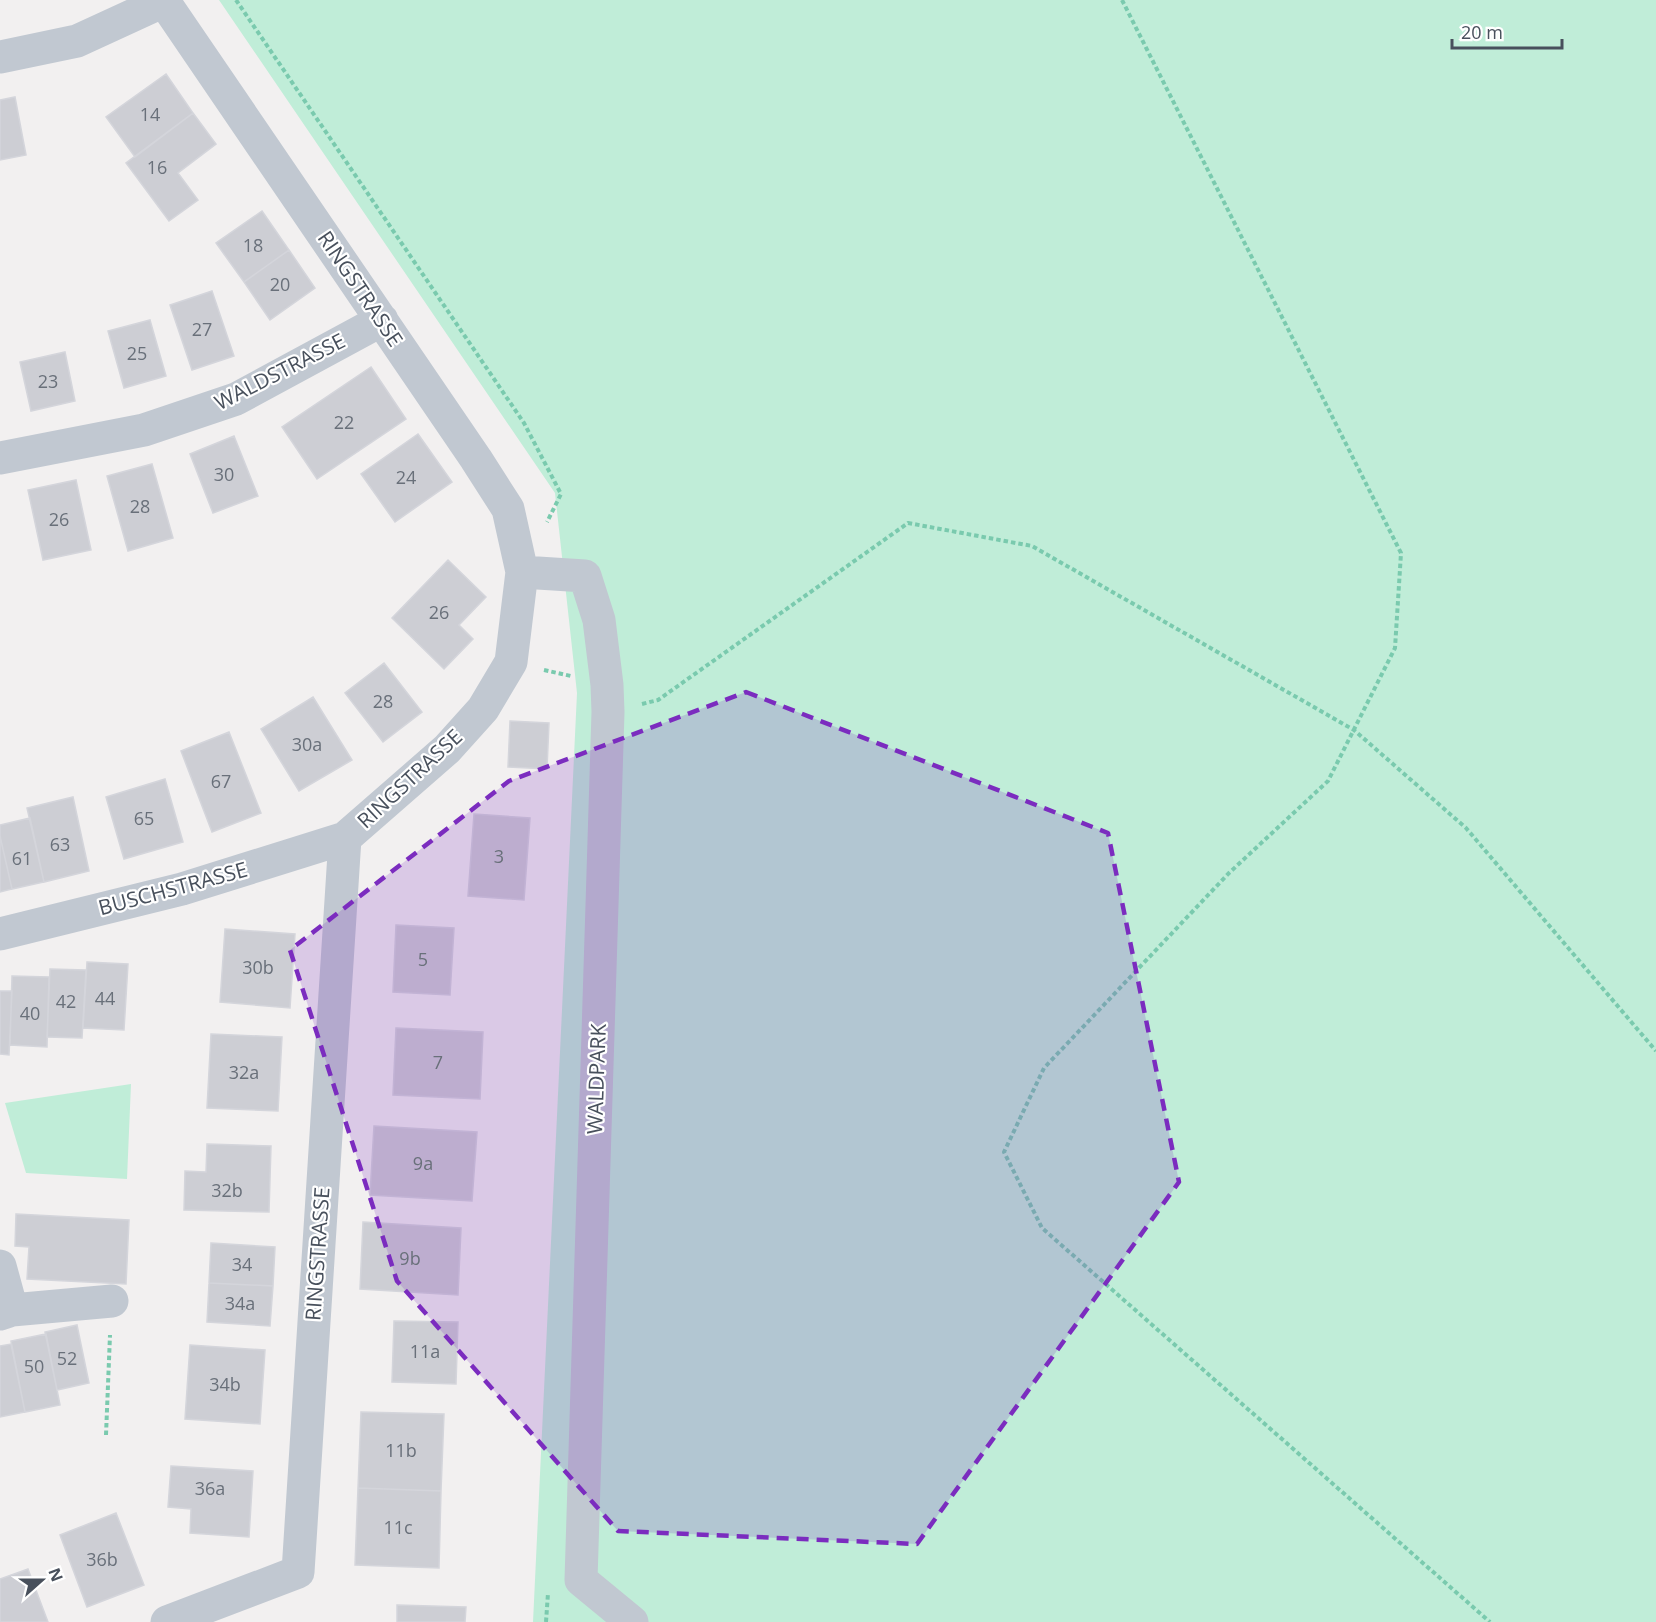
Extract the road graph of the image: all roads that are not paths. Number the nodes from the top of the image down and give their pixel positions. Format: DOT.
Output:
graph roads {
  1 [pos="164,1"];
  2 [pos="0,57"];
  3 [pos="381,320"];
  4 [pos="0,459"];
  5 [pos="522,572"];
  6 [pos="345,838"];
  7 [pos="0,934"];
  8 [pos="0,1266"];
  9 [pos="112,1301"];
  10 [pos="6,1312"];
  11 [pos="168,1622"];
  12 [pos="633,1622"];
  1 -- 2 [label="street"];
  1 -- 3 [label="street, RINGSTRASSE"];
  3 -- 4 [label="street, WALDSTRASSE"];
  3 -- 5 [label="street, RINGSTRASSE"];
  5 -- 6 [label="street, RINGSTRASSE"];
  5 -- 12 [label="street, WALDPARK"];
  6 -- 7 [label="street, BUSCHSTRASSE"];
  6 -- 11 [label="street, RINGSTRASSE"];
  8 -- 10 [label="street"];
  9 -- 10 [label="street"];
}
